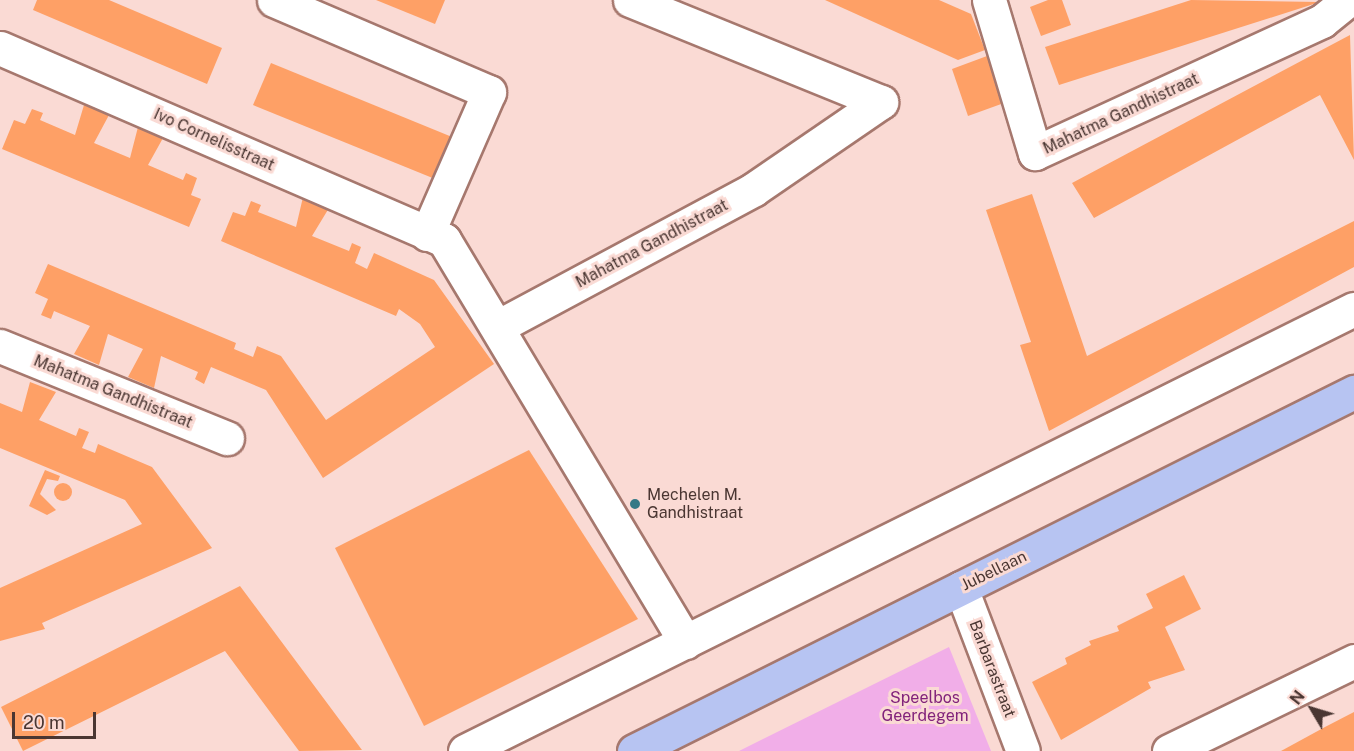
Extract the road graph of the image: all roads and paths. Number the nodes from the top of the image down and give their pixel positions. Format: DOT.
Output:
graph roads {
  1 [pos="274,0"];
  2 [pos="630,0"];
  3 [pos="988,0"];
  4 [pos="1348,0"];
  5 [pos="0,48"];
  6 [pos="427,234"];
  7 [pos="1354,309"];
  8 [pos="500,326"];
  9 [pos="0,346"];
  10 [pos="1354,392"];
  11 [pos="227,438"];
  12 [pos="961,588"];
  13 [pos="686,642"];
  14 [pos="1354,661"];
  15 [pos="465,751"];
  16 [pos="634,751"];
  17 [pos="1023,751"];
  18 [pos="1169,751"];
  1 -- 6 [label="street"];
  2 -- 8 [label="street, Mahatma Gandhistraat"];
  3 -- 4 [label="street, Mahatma Gandhistraat"];
  5 -- 6 [label="street, Ivo Cornelisstraat"];
  6 -- 8 [label="street, Ivo Cornelisstraat"];
  7 -- 13 [label="street"];
  8 -- 13 [label="street"];
  9 -- 11 [label="street, Mahatma Gandhistraat"];
  10 -- 12 [label="main road, Jubellaan"];
  12 -- 16 [label="main road, Jubellaan"];
  12 -- 17 [label="street, Barbarastraat"];
  13 -- 15 [label="street"];
  14 -- 18 [label="street"];
}
